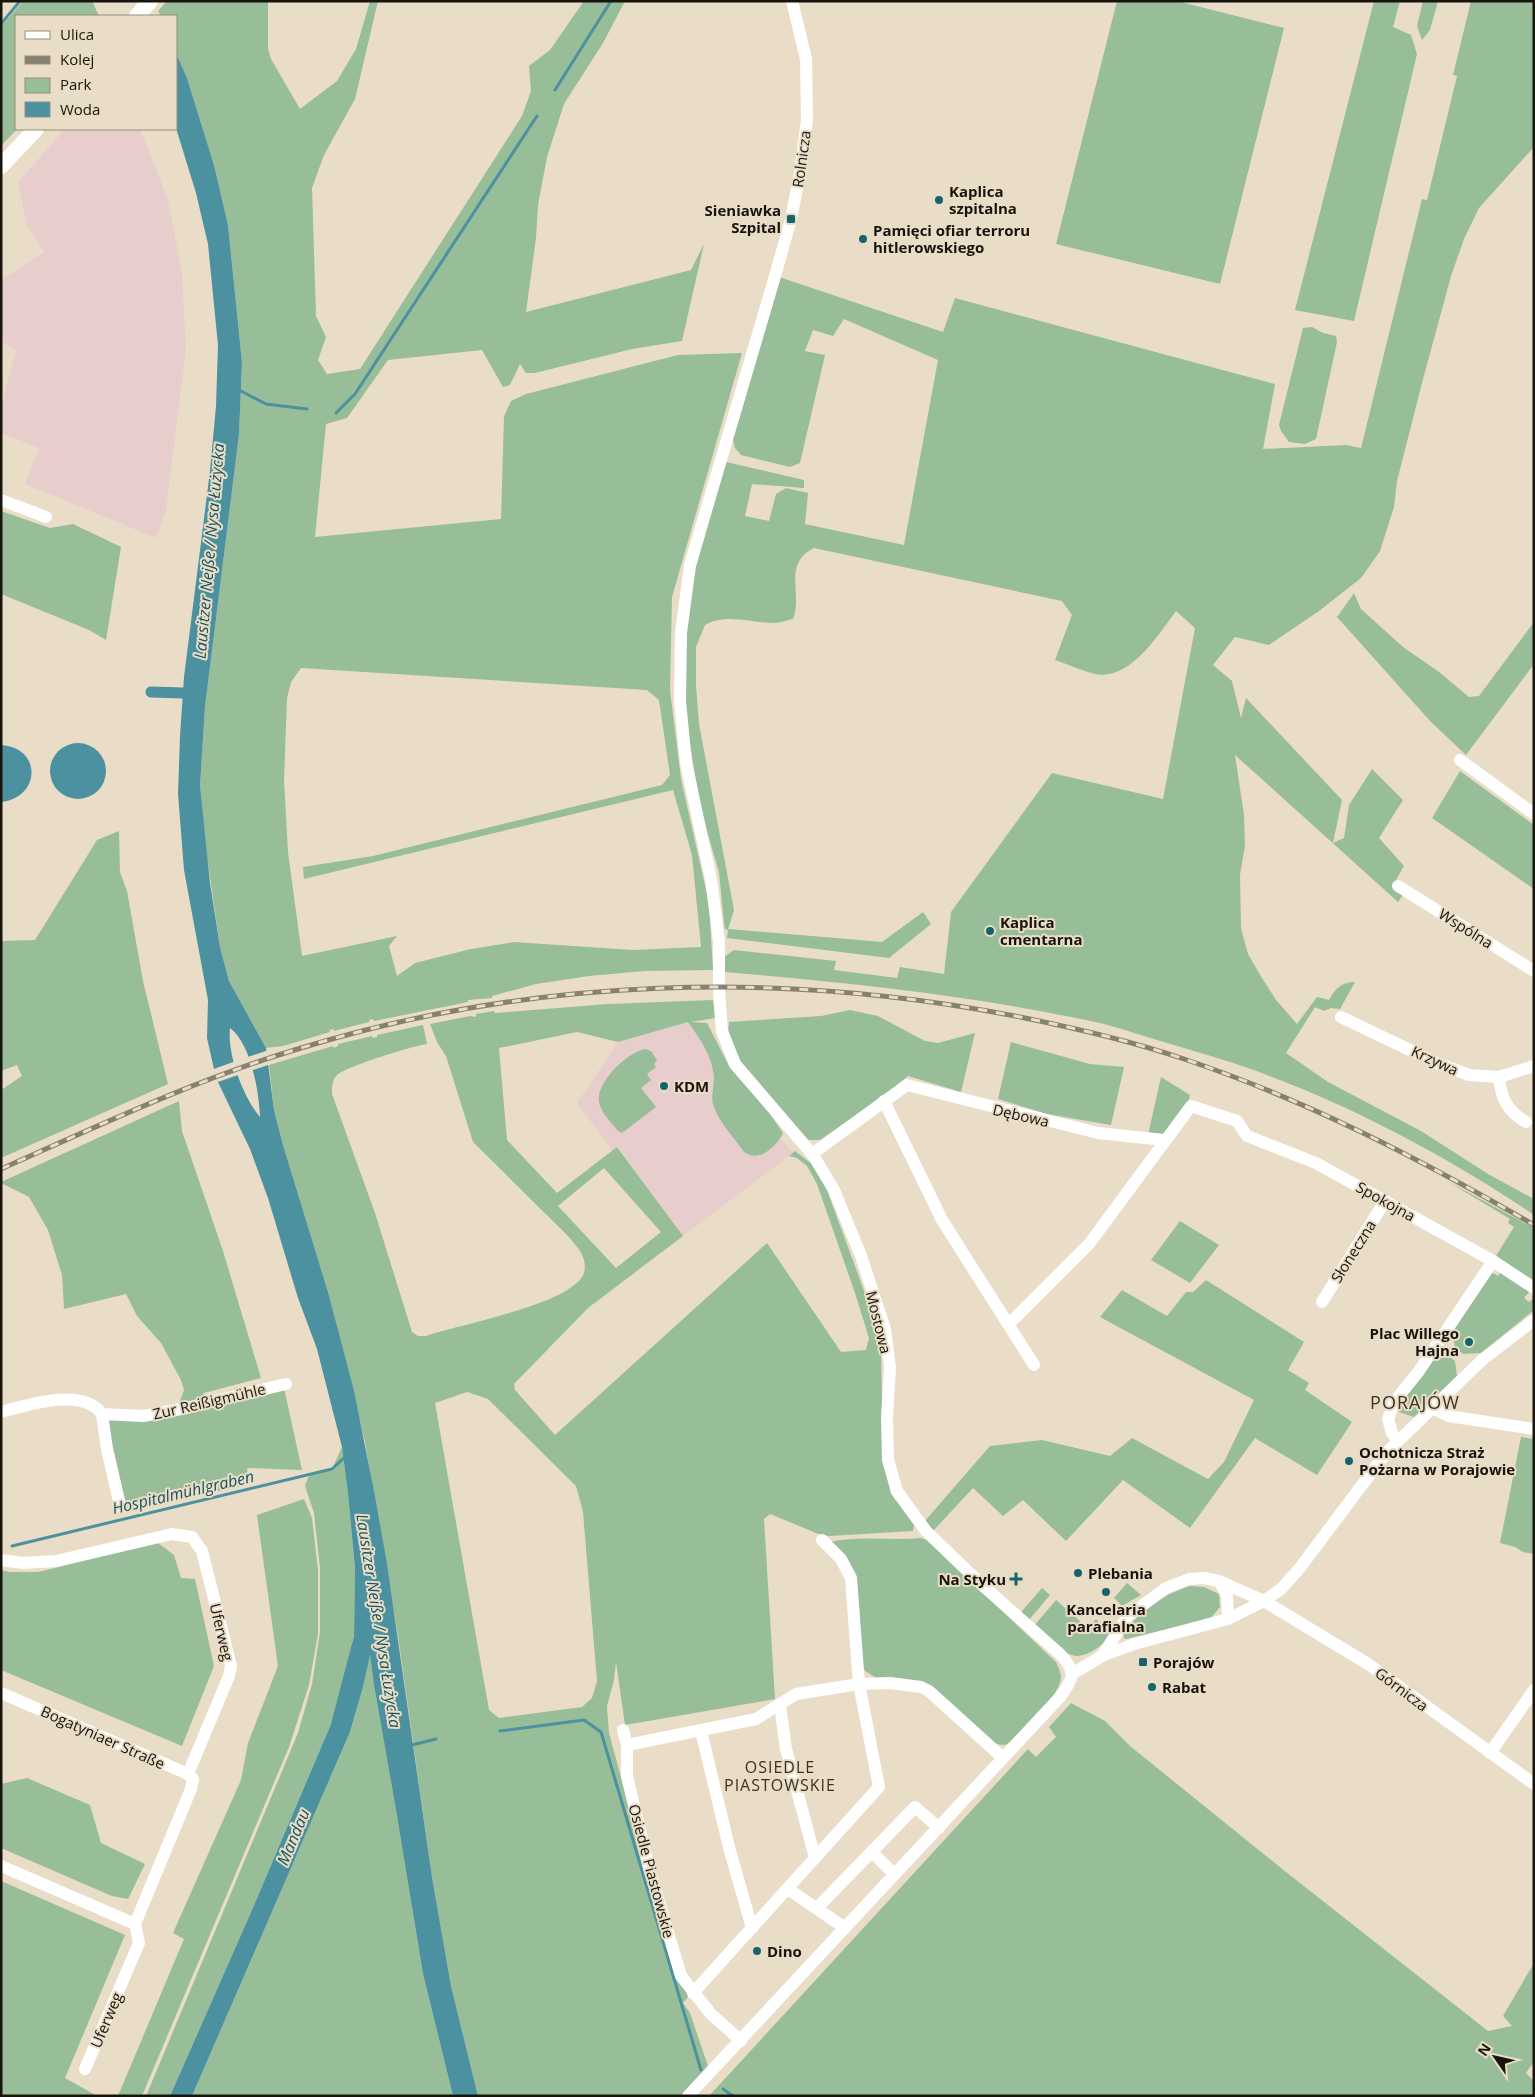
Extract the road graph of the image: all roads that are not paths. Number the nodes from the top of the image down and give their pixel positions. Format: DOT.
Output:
graph roads {
  1 [pos="792,1"];
  2 [pos="35,130"];
  3 [pos="1,166"];
  4 [pos="1,500"];
  5 [pos="46,517"];
  6 [pos="1460,760"];
  7 [pos="1534,814"];
  8 [pos="1398,886"];
  9 [pos="1534,971"];
  10 [pos="719,992"];
  11 [pos="1341,1017"];
  12 [pos="1534,1066"];
  13 [pos="1499,1077"];
  14 [pos="884,1101"];
  15 [pos="1526,1122"];
  16 [pos="1164,1140"];
  17 [pos="812,1154"];
  18 [pos="1385,1201"];
  19 [pos="1493,1261"];
  20 [pos="1534,1288"];
  21 [pos="1322,1302"];
  22 [pos="1534,1320"];
  23 [pos="1009,1324"];
  24 [pos="1034,1365"];
  25 [pos="286,1384"];
  26 [pos="1434,1409"];
  27 [pos="1,1412"];
  28 [pos="102,1414"];
  29 [pos="1534,1429"];
  30 [pos="1398,1441"];
  31 [pos="120,1506"];
  32 [pos="822,1540"];
  33 [pos="1,1560"];
  34 [pos="1219,1581"];
  35 [pos="1264,1602"];
  36 [pos="1228,1619"];
  37 [pos="1102,1656"];
  38 [pos="1072,1674"];
  39 [pos="859,1684"];
  40 [pos="1534,1690"];
  41 [pos="1,1693"];
  42 [pos="780,1705"];
  43 [pos="623,1730"];
  44 [pos="701,1730"];
  45 [pos="627,1745"];
  46 [pos="1490,1752"];
  47 [pos="1002,1758"];
  48 [pos="188,1774"];
  49 [pos="1534,1784"];
  50 [pos="939,1828"];
  51 [pos="872,1852"];
  52 [pos="815,1858"];
  53 [pos="1,1866"];
  54 [pos="894,1874"];
  55 [pos="788,1889"];
  56 [pos="817,1908"];
  57 [pos="135,1924"];
  58 [pos="752,1928"];
  59 [pos="845,1928"];
  60 [pos="693,1993"];
  61 [pos="741,2041"];
  62 [pos="85,2069"];
  63 [pos="688,2096"];
  1 -- 10 [label="street, Rolnicza"];
  2 -- 3 [label="main road"];
  4 -- 5 [label="street"];
  6 -- 7 [label="street"];
  8 -- 9 [label="street, Wspólna"];
  10 -- 17 [label="street, Mostowa"];
  11 -- 13 [label="street, Krzywa"];
  12 -- 13 [label="street, Krzywa"];
  13 -- 15 [label="street"];
  14 -- 16 [label="street, Dębowa"];
  14 -- 17 [label="street, Dębowa"];
  14 -- 23 [label="street"];
  16 -- 18 [label="street, Spokojna"];
  16 -- 23 [label="street"];
  17 -- 38 [label="street, Mostowa"];
  18 -- 19 [label="street, Spokojna"];
  18 -- 21 [label="street, Słoneczna"];
  19 -- 20 [label="street, Spokojna"];
  19 -- 30 [label="street"];
  22 -- 26 [label="street"];
  23 -- 24 [label="street"];
  25 -- 28 [label="street, Zur Reißigmühle"];
  26 -- 29 [label="street"];
  26 -- 30 [label="street"];
  27 -- 28 [label="street, Zur Reißigmühle"];
  28 -- 31 [label="street"];
  30 -- 35 [label="street"];
  32 -- 39 [label="street"];
  33 -- 48 [label="street, Uferweg"];
  34 -- 35 [label="street, Górnicza"];
  34 -- 36 [label="street"];
  34 -- 37 [label="street, Górnicza"];
  35 -- 36 [label="street"];
  35 -- 46 [label="street, Górnicza"];
  36 -- 37 [label="street"];
  37 -- 38 [label="street"];
  38 -- 47 [label="street"];
  39 -- 42 [label="street"];
  39 -- 47 [label="street"];
  39 -- 52 [label="street"];
  40 -- 46 [label="street"];
  41 -- 48 [label="street, Bogatyniaer Straße"];
  42 -- 44 [label="street"];
  42 -- 52 [label="street"];
  43 -- 45 [label="street, Osiedle Piastowskie"];
  44 -- 45 [label="street"];
  44 -- 58 [label="street"];
  45 -- 60 [label="street, Osiedle Piastowskie"];
  46 -- 49 [label="street, Górnicza"];
  47 -- 50 [label="street"];
  48 -- 57 [label="street"];
  50 -- 51 [label="street"];
  50 -- 54 [label="street"];
  51 -- 54 [label="street"];
  51 -- 56 [label="street"];
  52 -- 55 [label="street"];
  53 -- 57 [label="street"];
  54 -- 59 [label="street"];
  55 -- 56 [label="street"];
  55 -- 58 [label="street"];
  56 -- 59 [label="street"];
  57 -- 62 [label="street, Uferweg"];
  58 -- 60 [label="street"];
  59 -- 61 [label="street"];
  60 -- 61 [label="street, Osiedle Piastowskie"];
  61 -- 63 [label="street"];
}
